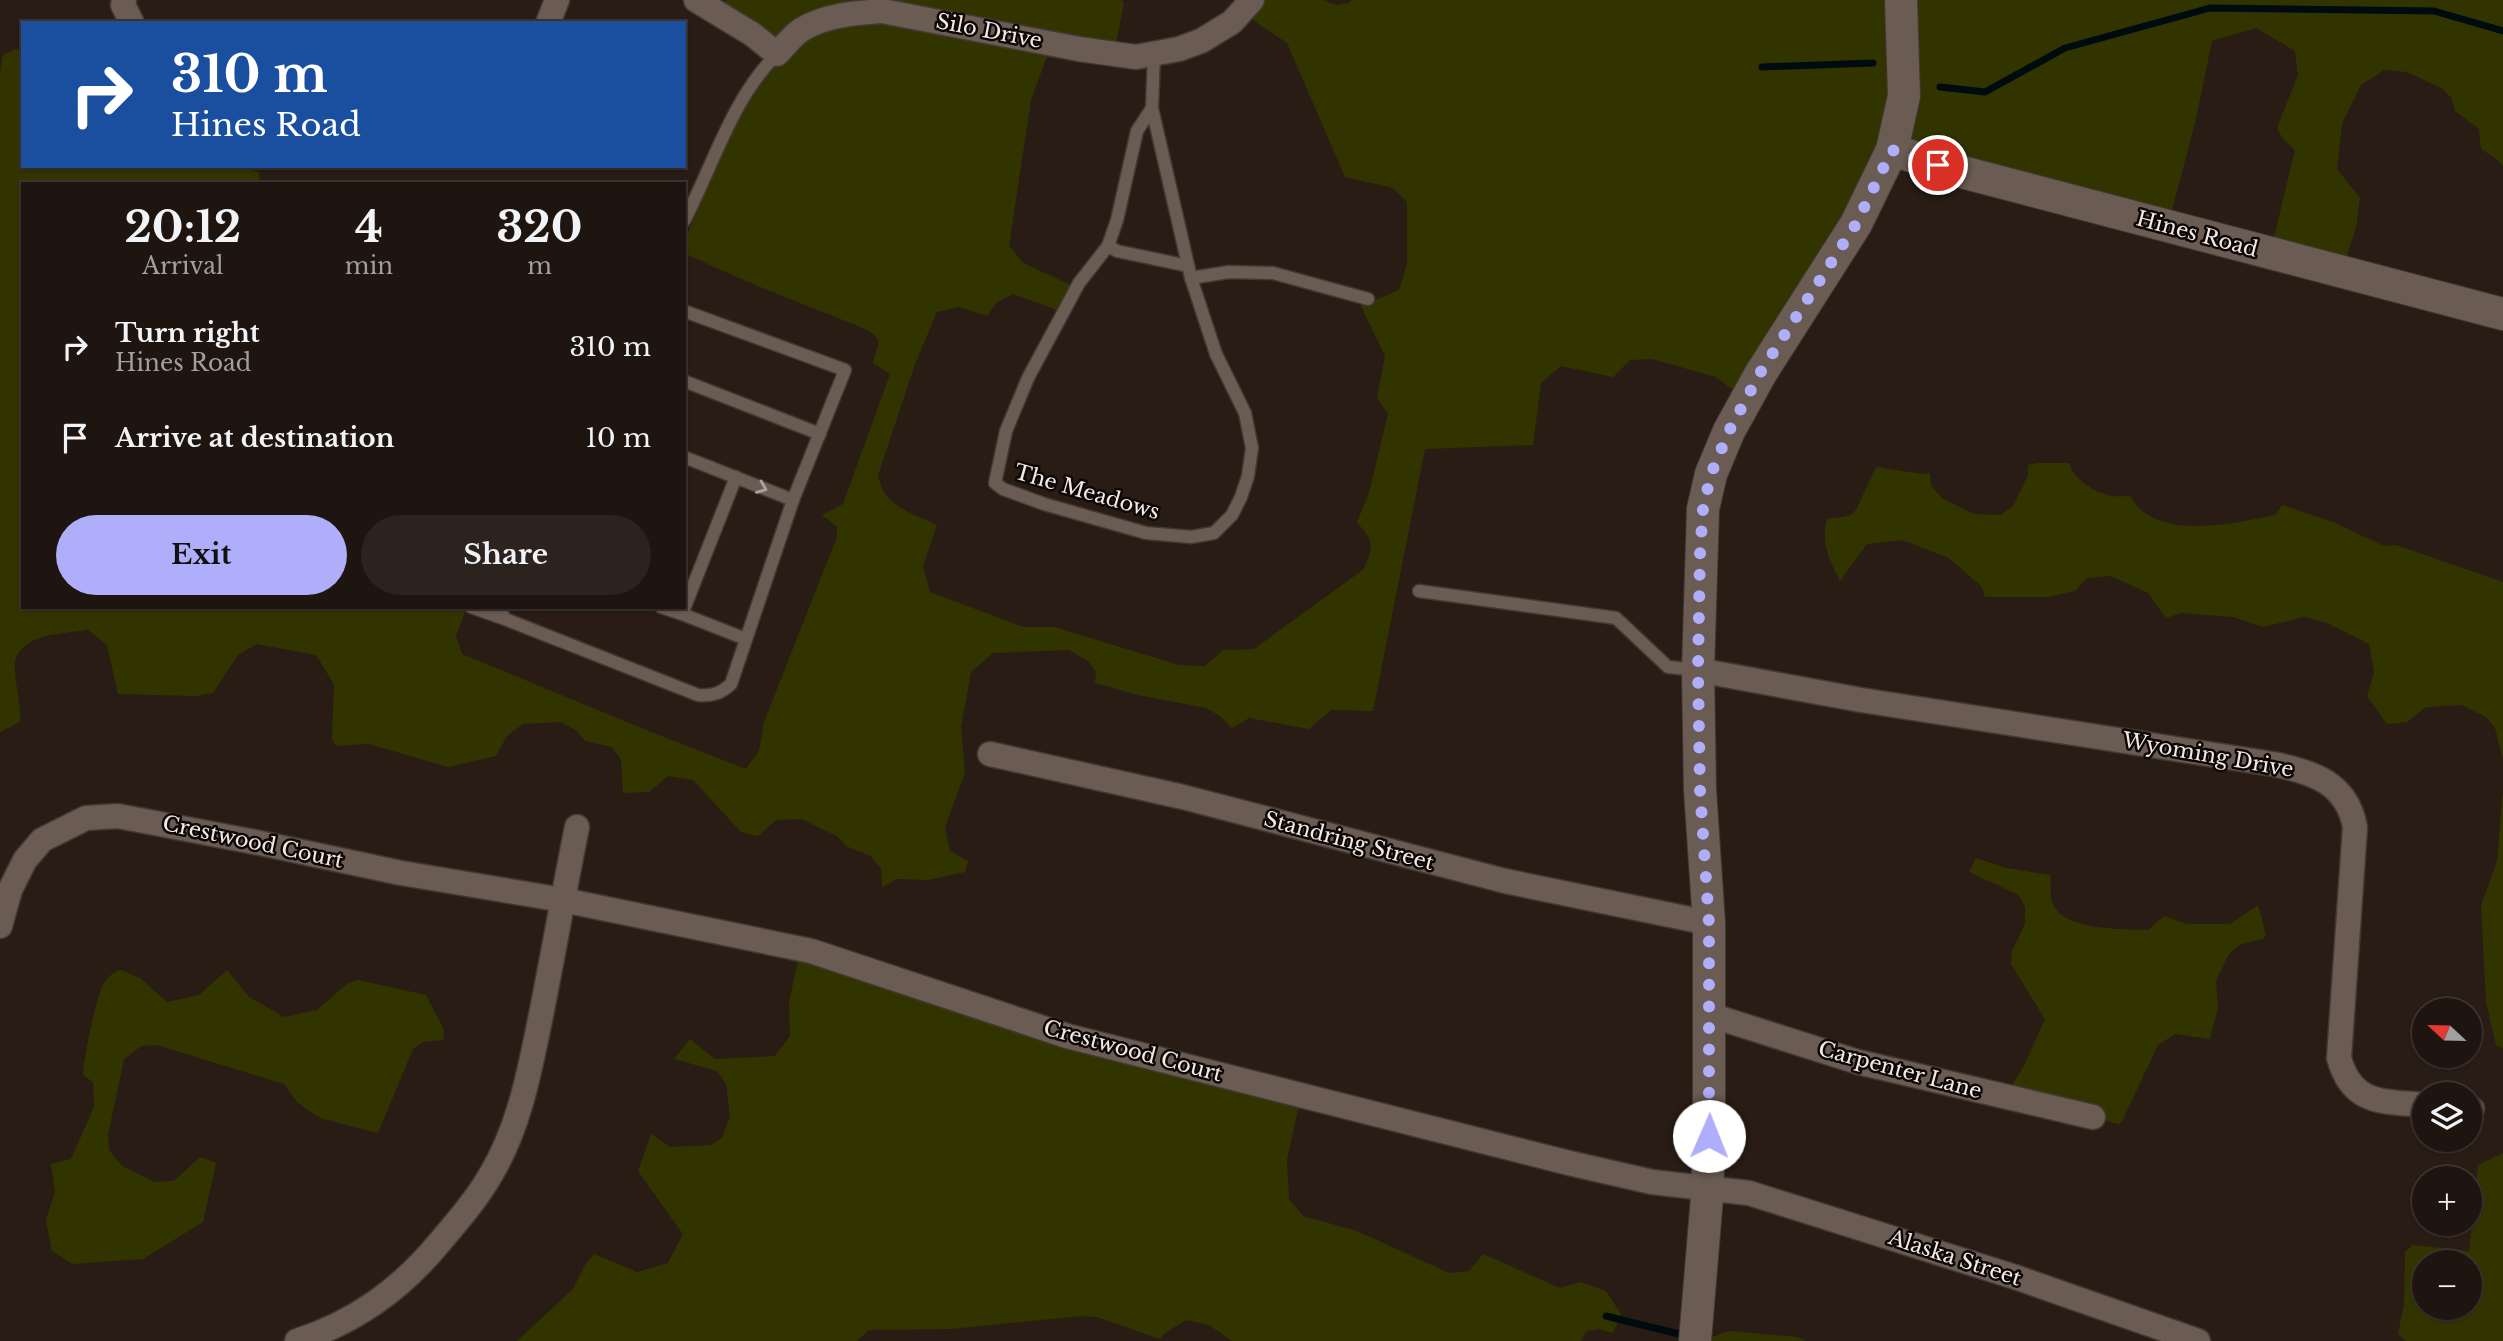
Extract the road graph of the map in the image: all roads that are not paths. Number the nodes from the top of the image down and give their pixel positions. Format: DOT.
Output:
graph roads {
  1 [pos="124,0"];
  2 [pos="556,0"];
  3 [pos="696,0"];
  4 [pos="1252,0"];
  5 [pos="1901,0"];
  6 [pos="131,21"];
  7 [pos="549,21"];
  8 [pos="777,54"];
  9 [pos="1154,54"];
  10 [pos="1152,108"];
  11 [pos="1892,150"];
  12 [pos="686,217"];
  13 [pos="1108,246"];
  14 [pos="1190,272"];
  15 [pos="1368,299"];
  16 [pos="686,312"];
  17 [pos="2503,314"];
  18 [pos="686,383"];
  19 [pos="820,434"];
  20 [pos="686,458"];
  21 [pos="736,477"];
  22 [pos="793,500"];
  23 [pos="1419,591"];
  24 [pos="686,604"];
  25 [pos="481,609"];
  26 [pos="667,609"];
  27 [pos="684,609"];
  28 [pos="502,613"];
  29 [pos="682,614"];
  30 [pos="746,639"];
  31 [pos="1698,670"];
  32 [pos="990,754"];
  33 [pos="577,827"];
  34 [pos="563,900"];
  35 [pos="1709,923"];
  36 [pos="0,926"];
  37 [pos="1710,1015"];
  38 [pos="2412,1103"];
  39 [pos="2093,1117"];
  40 [pos="1707,1188"];
  41 [pos="297,1341"];
  42 [pos="1695,1341"];
  43 [pos="2199,1341"];
  1 -- 6 [label="street"];
  2 -- 7 [label="street"];
  3 -- 8 [label="street"];
  4 -- 9 [label="street, Silo Drive"];
  5 -- 11 [label="street"];
  8 -- 9 [label="street, Silo Drive"];
  8 -- 12 [label="lane"];
  9 -- 10 [label="lane, The Meadows"];
  10 -- 13 [label="lane, The Meadows"];
  10 -- 14 [label="lane, The Meadows"];
  11 -- 17 [label="street, Hines Road"];
  11 -- 31 [label="street"];
  13 -- 14 [label="lane"];
  13 -- 14 [label="lane, The Meadows"];
  14 -- 15 [label="lane"];
  16 -- 19 [label="lane"];
  18 -- 19 [label="lane"];
  19 -- 22 [label="lane"];
  20 -- 21 [label="lane"];
  21 -- 22 [label="lane, one-way"];
  21 -- 24 [label="lane"];
  22 -- 30 [label="lane"];
  23 -- 31 [label="lane"];
  25 -- 28 [label="lane"];
  26 -- 29 [label="lane"];
  27 -- 29 [label="lane"];
  28 -- 30 [label="lane"];
  29 -- 30 [label="lane"];
  31 -- 35 [label="street"];
  31 -- 38 [label="street, Wyoming Drive"];
  32 -- 35 [label="street, Standring Street"];
  33 -- 34 [label="street"];
  34 -- 36 [label="street, Crestwood Court"];
  34 -- 40 [label="street, Crestwood Court"];
  34 -- 41 [label="street"];
  35 -- 37 [label="street"];
  37 -- 39 [label="street, Carpenter Lane"];
  37 -- 40 [label="street"];
  40 -- 42 [label="street"];
  40 -- 43 [label="street, Alaska Street"];
}
